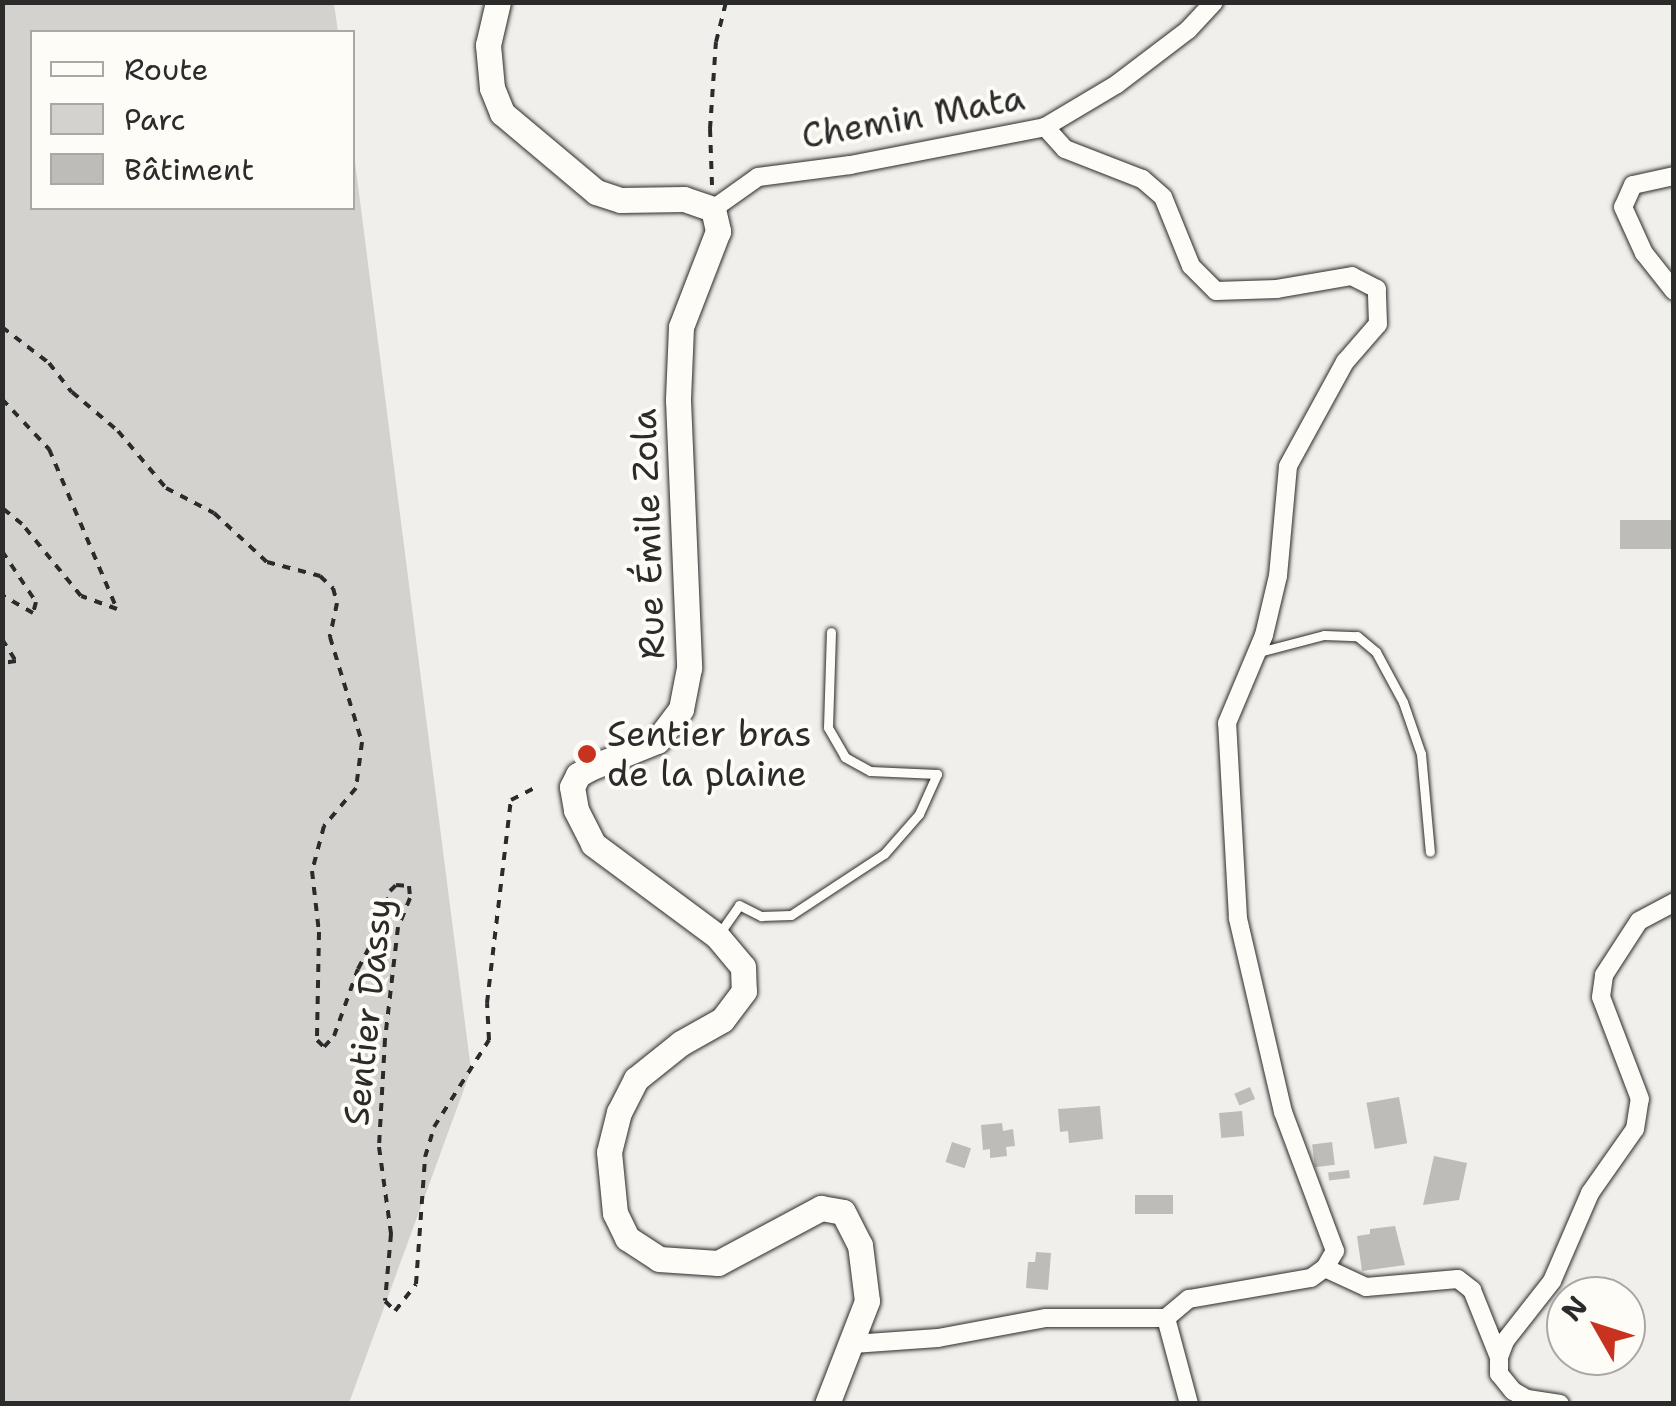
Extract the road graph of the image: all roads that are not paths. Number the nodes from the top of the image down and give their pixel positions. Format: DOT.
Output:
graph roads {
  1 [pos="498,2"];
  2 [pos="1214,2"];
  3 [pos="1045,127"];
  4 [pos="1674,176"];
  5 [pos="713,209"];
  6 [pos="1674,291"];
  7 [pos="832,632"];
  8 [pos="1256,653"];
  9 [pos="1430,852"];
  10 [pos="1674,902"];
  11 [pos="717,936"];
  12 [pos="1326,1268"];
  13 [pos="1166,1318"];
  14 [pos="854,1344"];
  15 [pos="1498,1358"];
  16 [pos="826,1404"];
  17 [pos="1189,1404"];
  18 [pos="1560,1404"];
  1 -- 5 [label="main road"];
  2 -- 3 [label="street, Chemin Mata"];
  3 -- 5 [label="street, Chemin Mata"];
  3 -- 8 [label="street"];
  4 -- 6 [label="street"];
  5 -- 11 [label="main road, Rue Émile Zola"];
  7 -- 11 [label="lane"];
  8 -- 9 [label="lane"];
  8 -- 12 [label="street"];
  10 -- 15 [label="street"];
  11 -- 14 [label="main road, Rue Émile Zola"];
  12 -- 13 [label="street"];
  12 -- 15 [label="street"];
  13 -- 14 [label="street"];
  13 -- 17 [label="street"];
  14 -- 16 [label="main road, Rue Émile Zola"];
  15 -- 18 [label="street"];
}
